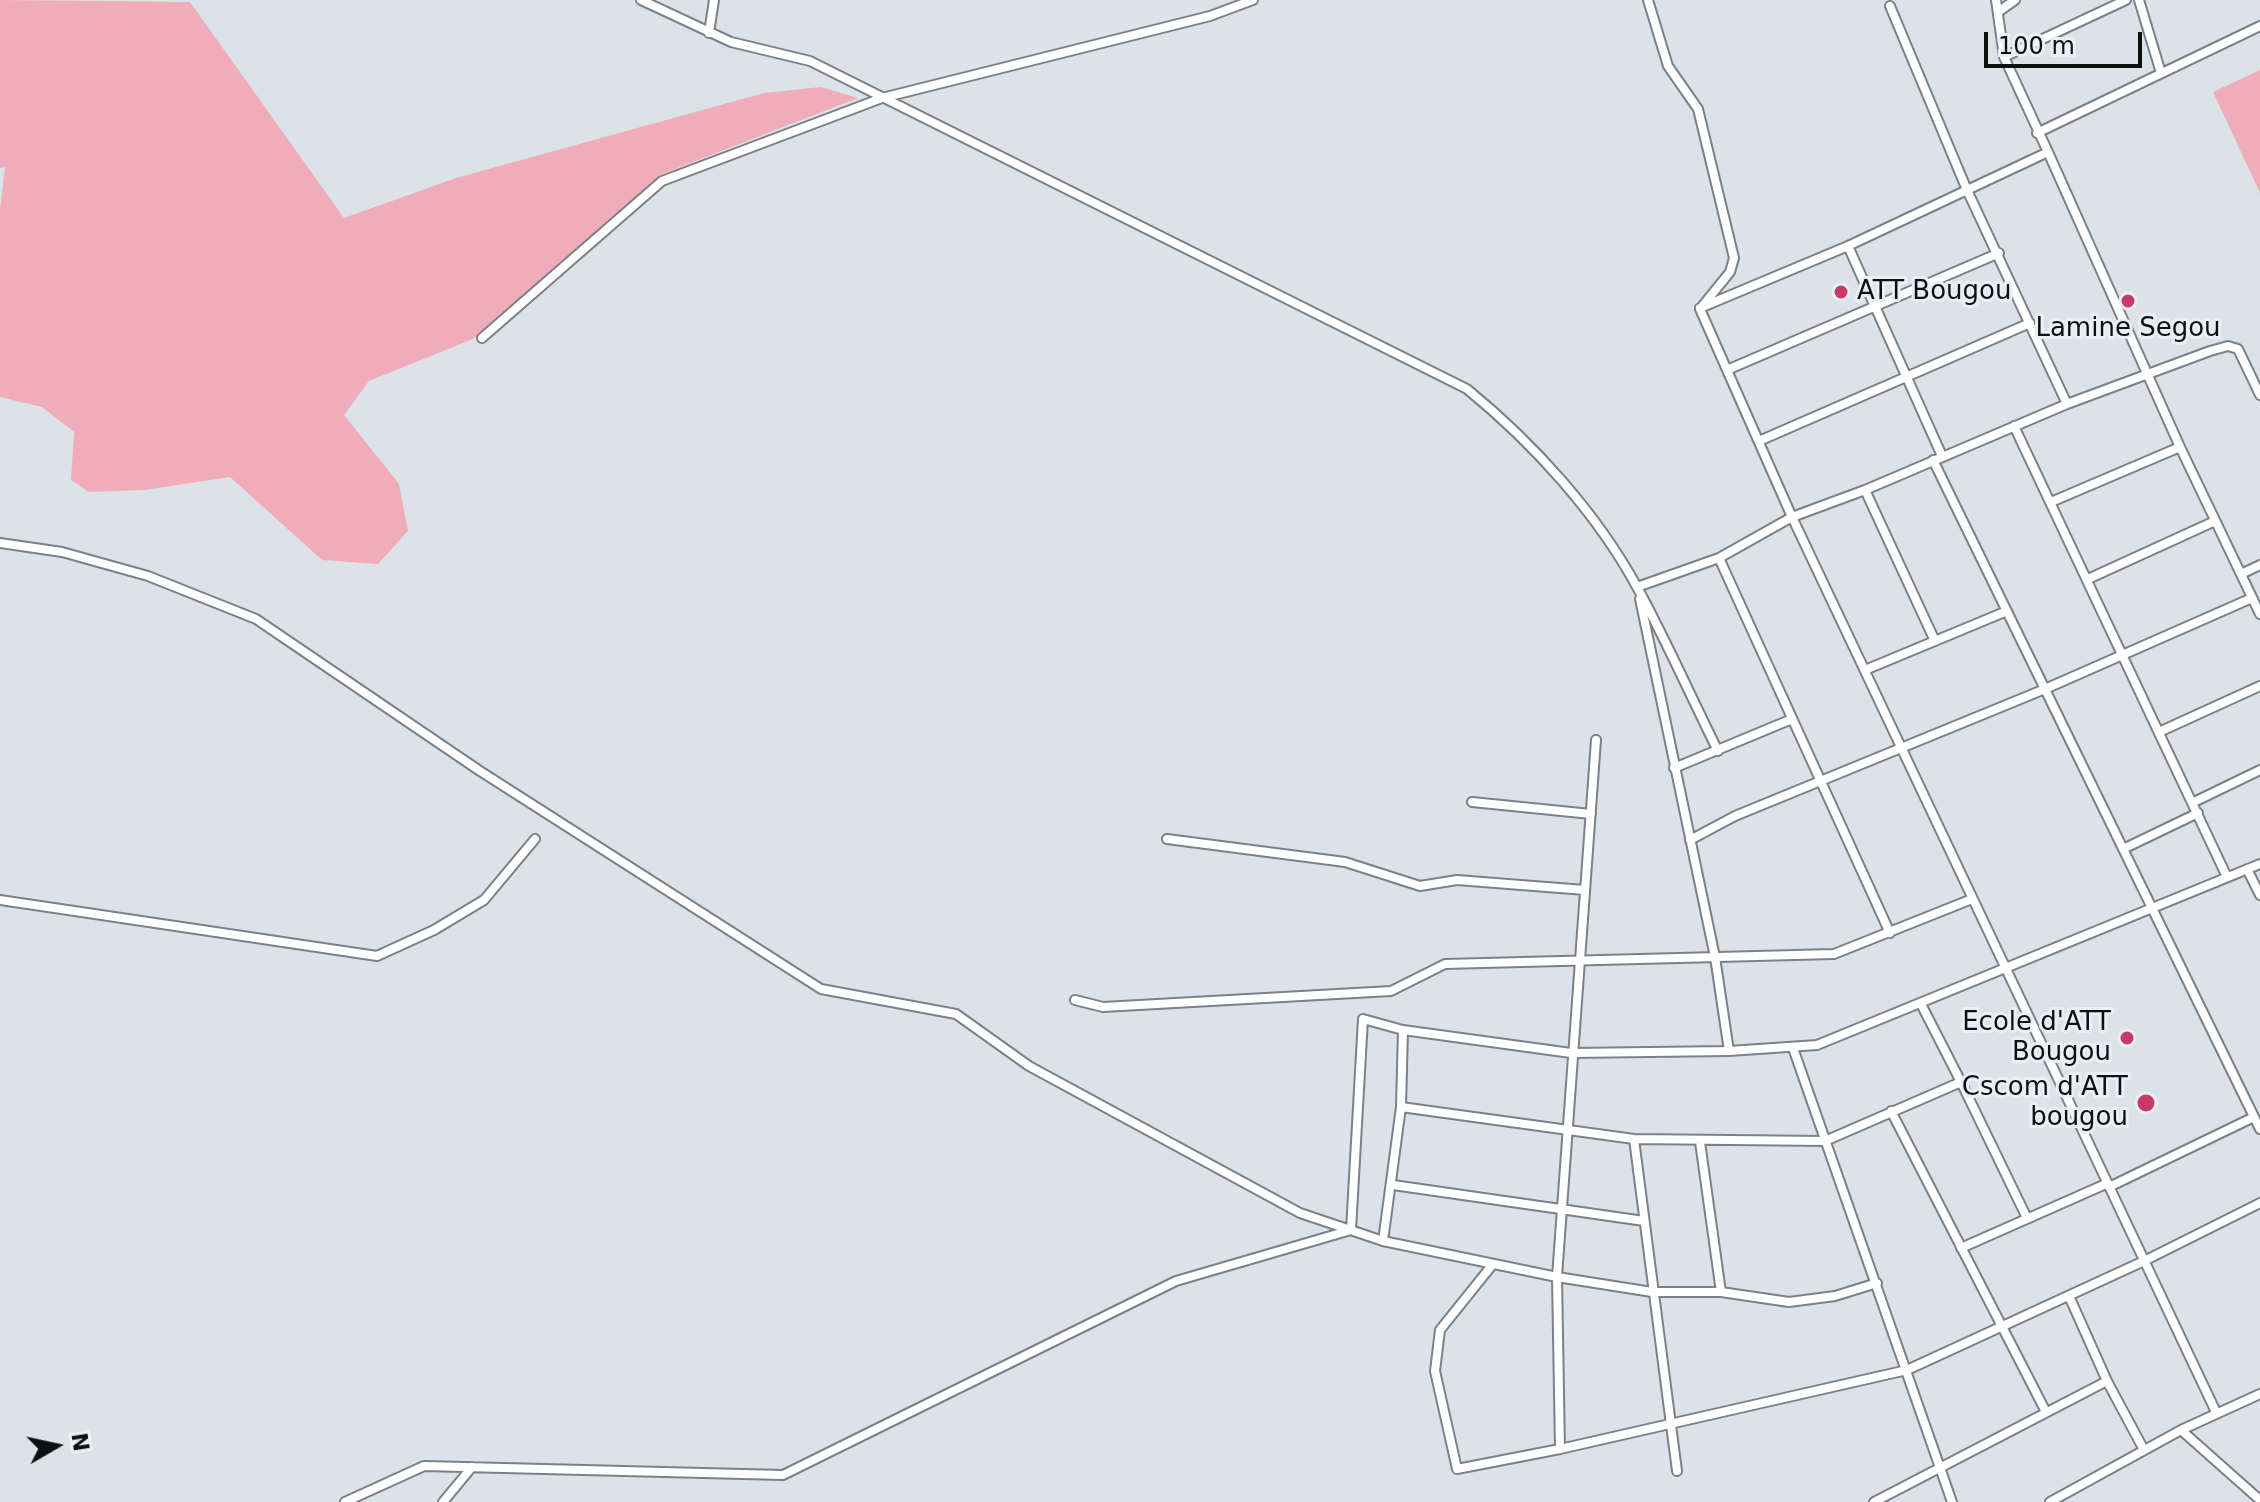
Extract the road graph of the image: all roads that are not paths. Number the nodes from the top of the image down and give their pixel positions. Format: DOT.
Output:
graph roads {
  1 [pos="641,0"];
  2 [pos="714,0"];
  3 [pos="1253,0"];
  4 [pos="1648,0"];
  5 [pos="1996,0"];
  6 [pos="2015,0"];
  7 [pos="2126,0"];
  8 [pos="2139,0"];
  9 [pos="1890,6"];
  10 [pos="1998,12"];
  11 [pos="2260,26"];
  12 [pos="709,33"];
  13 [pos="2004,57"];
  14 [pos="2161,73"];
  15 [pos="882,98"];
  16 [pos="2037,133"];
  17 [pos="2048,152"];
  18 [pos="1967,190"];
  19 [pos="1848,246"];
  20 [pos="1999,253"];
  21 [pos="1874,306"];
  22 [pos="1700,309"];
  23 [pos="2030,323"];
  24 [pos="482,338"];
  25 [pos="1727,370"];
  26 [pos="2147,372"];
  27 [pos="1906,380"];
  28 [pos="2260,395"];
  29 [pos="2067,404"];
  30 [pos="2014,426"];
  31 [pos="1759,441"];
  32 [pos="2180,447"];
  33 [pos="1937,458"];
  34 [pos="1865,490"];
  35 [pos="2051,502"];
  36 [pos="1792,517"];
  37 [pos="2215,521"];
  38 [pos="0,543"];
  39 [pos="1719,558"];
  40 [pos="2260,565"];
  41 [pos="2241,574"];
  42 [pos="2088,579"];
  43 [pos="1637,587"];
  44 [pos="2252,598"];
  45 [pos="2007,611"];
  46 [pos="2260,614"];
  47 [pos="1935,641"];
  48 [pos="2122,655"];
  49 [pos="1865,670"];
  50 [pos="2260,686"];
  51 [pos="2045,689"];
  52 [pos="1792,719"];
  53 [pos="2159,732"];
  54 [pos="1596,740"];
  55 [pos="1901,748"];
  56 [pos="1718,751"];
  57 [pos="1674,768"];
  58 [pos="2260,770"];
  59 [pos="1821,781"];
  60 [pos="1472,802"];
  61 [pos="2194,802"];
  62 [pos="2198,813"];
  63 [pos="1591,814"];
  64 [pos="535,839"];
  65 [pos="1167,839"];
  66 [pos="1690,840"];
  67 [pos="2123,849"];
  68 [pos="2260,864"];
  69 [pos="2247,869"];
  70 [pos="2227,877"];
  71 [pos="1585,890"];
  72 [pos="2260,895"];
  73 [pos="1972,899"];
  74 [pos="0,900"];
  75 [pos="2152,907"];
  76 [pos="1890,933"];
  77 [pos="1715,957"];
  78 [pos="1580,961"];
  79 [pos="2006,968"];
  80 [pos="1075,1000"];
  81 [pos="1921,1004"];
  82 [pos="1403,1030"];
  83 [pos="1793,1048"];
  84 [pos="1729,1051"];
  85 [pos="1571,1053"];
  86 [pos="1961,1082"];
  87 [pos="1401,1107"];
  88 [pos="1891,1111"];
  89 [pos="2254,1117"];
  90 [pos="2260,1129"];
  91 [pos="1568,1130"];
  92 [pos="1634,1139"];
  93 [pos="1825,1141"];
  94 [pos="1700,1142"];
  95 [pos="1393,1185"];
  96 [pos="2108,1185"];
  97 [pos="2260,1203"];
  98 [pos="1562,1211"];
  99 [pos="2027,1218"];
  100 [pos="1644,1221"];
  101 [pos="1351,1230"];
  102 [pos="1383,1241"];
  103 [pos="1961,1248"];
  104 [pos="2144,1261"];
  105 [pos="1493,1264"];
  106 [pos="1557,1277"];
  107 [pos="1877,1283"];
  108 [pos="1652,1292"];
  109 [pos="1721,1292"];
  110 [pos="2069,1296"];
  111 [pos="2002,1327"];
  112 [pos="1907,1370"];
  113 [pos="2107,1381"];
  114 [pos="2260,1394"];
  115 [pos="2045,1410"];
  116 [pos="2216,1412"];
  117 [pos="1671,1424"];
  118 [pos="2181,1430"];
  119 [pos="1560,1449"];
  120 [pos="2144,1450"];
  121 [pos="472,1467"];
  122 [pos="1940,1467"];
  123 [pos="1677,1471"];
  124 [pos="2260,1500"];
  125 [pos="345,1502"];
  126 [pos="443,1502"];
  127 [pos="1874,1502"];
  128 [pos="1952,1502"];
  129 [pos="2050,1502"];
  1 -- 12 [label="street"];
  2 -- 12 [label="street"];
  3 -- 15 [label="street"];
  4 -- 22 [label="street"];
  5 -- 10 [label="street"];
  6 -- 10 [label="street"];
  7 -- 13 [label="street"];
  8 -- 14 [label="street"];
  9 -- 18 [label="street"];
  10 -- 13 [label="street"];
  11 -- 14 [label="street"];
  12 -- 15 [label="street"];
  13 -- 16 [label="street"];
  14 -- 16 [label="street"];
  15 -- 24 [label="street"];
  15 -- 43 [label="street"];
  16 -- 17 [label="street"];
  17 -- 18 [label="street"];
  17 -- 26 [label="street"];
  18 -- 19 [label="street"];
  18 -- 20 [label="street"];
  19 -- 21 [label="street"];
  19 -- 22 [label="street"];
  20 -- 21 [label="street"];
  20 -- 23 [label="street"];
  21 -- 25 [label="street"];
  21 -- 27 [label="street"];
  22 -- 25 [label="street"];
  23 -- 27 [label="street"];
  23 -- 29 [label="street"];
  25 -- 31 [label="street"];
  26 -- 28 [label="street"];
  26 -- 29 [label="street"];
  26 -- 32 [label="street"];
  27 -- 31 [label="street"];
  27 -- 33 [label="street"];
  29 -- 30 [label="street"];
  30 -- 33 [label="street"];
  30 -- 35 [label="street"];
  31 -- 36 [label="street"];
  32 -- 35 [label="street"];
  32 -- 37 [label="street"];
  33 -- 34 [label="street"];
  33 -- 45 [label="street"];
  34 -- 36 [label="street"];
  34 -- 47 [label="street"];
  35 -- 42 [label="street"];
  36 -- 39 [label="street"];
  36 -- 49 [label="street"];
  37 -- 41 [label="street"];
  37 -- 42 [label="street"];
  38 -- 101 [label="street"];
  39 -- 43 [label="street"];
  39 -- 52 [label="street"];
  40 -- 41 [label="street"];
  41 -- 44 [label="street"];
  42 -- 48 [label="street"];
  43 -- 56 [label="street"];
  43 -- 57 [label="street"];
  44 -- 46 [label="street"];
  44 -- 48 [label="street"];
  45 -- 47 [label="street"];
  45 -- 51 [label="street"];
  47 -- 49 [label="street"];
  48 -- 51 [label="street"];
  48 -- 53 [label="street"];
  49 -- 55 [label="street"];
  50 -- 53 [label="street"];
  51 -- 55 [label="street"];
  51 -- 67 [label="street"];
  52 -- 56 [label="street"];
  52 -- 59 [label="street"];
  53 -- 61 [label="street"];
  54 -- 63 [label="street"];
  55 -- 59 [label="street"];
  55 -- 73 [label="street"];
  56 -- 57 [label="street"];
  57 -- 66 [label="street"];
  58 -- 61 [label="street"];
  59 -- 66 [label="street"];
  59 -- 76 [label="street"];
  60 -- 63 [label="street"];
  61 -- 62 [label="street"];
  62 -- 67 [label="street"];
  62 -- 70 [label="street"];
  63 -- 71 [label="street"];
  64 -- 74 [label="street"];
  65 -- 71 [label="street"];
  66 -- 77 [label="street"];
  67 -- 75 [label="street"];
  68 -- 69 [label="street"];
  69 -- 70 [label="street"];
  69 -- 72 [label="street"];
  70 -- 75 [label="street"];
  71 -- 78 [label="street"];
  73 -- 76 [label="street"];
  73 -- 79 [label="street"];
  75 -- 79 [label="street"];
  75 -- 89 [label="street"];
  76 -- 77 [label="street"];
  77 -- 78 [label="street"];
  77 -- 84 [label="street"];
  78 -- 80 [label="street"];
  78 -- 85 [label="street"];
  79 -- 81 [label="street"];
  79 -- 96 [label="street"];
  81 -- 83 [label="street"];
  81 -- 86 [label="street"];
  82 -- 85 [label="street"];
  82 -- 87 [label="street"];
  82 -- 101 [label="street"];
  83 -- 84 [label="street"];
  83 -- 93 [label="street"];
  84 -- 85 [label="street"];
  85 -- 91 [label="street"];
  86 -- 88 [label="street"];
  86 -- 99 [label="street"];
  87 -- 91 [label="street"];
  87 -- 95 [label="street"];
  88 -- 93 [label="street"];
  88 -- 103 [label="street"];
  89 -- 90 [label="street"];
  89 -- 96 [label="street"];
  91 -- 92 [label="street"];
  91 -- 98 [label="street"];
  92 -- 94 [label="street"];
  92 -- 100 [label="street"];
  93 -- 94 [label="street"];
  93 -- 107 [label="street"];
  94 -- 109 [label="street"];
  95 -- 98 [label="street"];
  95 -- 102 [label="street"];
  96 -- 99 [label="street"];
  96 -- 104 [label="street"];
  97 -- 104 [label="street"];
  98 -- 100 [label="street"];
  98 -- 106 [label="street"];
  99 -- 103 [label="street"];
  100 -- 108 [label="street"];
  101 -- 102 [label="street"];
  101 -- 121 [label="street"];
  102 -- 105 [label="street"];
  103 -- 111 [label="street"];
  104 -- 110 [label="street"];
  104 -- 116 [label="street"];
  105 -- 106 [label="street"];
  105 -- 119 [label="street"];
  106 -- 108 [label="street"];
  106 -- 119 [label="street"];
  107 -- 109 [label="street"];
  107 -- 112 [label="street"];
  108 -- 109 [label="street"];
  108 -- 117 [label="street"];
  110 -- 111 [label="street"];
  110 -- 113 [label="street"];
  111 -- 112 [label="street"];
  111 -- 115 [label="street"];
  112 -- 117 [label="street"];
  112 -- 122 [label="street"];
  113 -- 115 [label="street"];
  113 -- 120 [label="street"];
  114 -- 116 [label="street"];
  115 -- 122 [label="street"];
  116 -- 118 [label="street"];
  117 -- 119 [label="street"];
  117 -- 123 [label="street"];
  118 -- 120 [label="street"];
  118 -- 124 [label="street"];
  120 -- 129 [label="street"];
  121 -- 125 [label="street"];
  121 -- 126 [label="street"];
  122 -- 127 [label="street"];
  122 -- 128 [label="street"];
}
